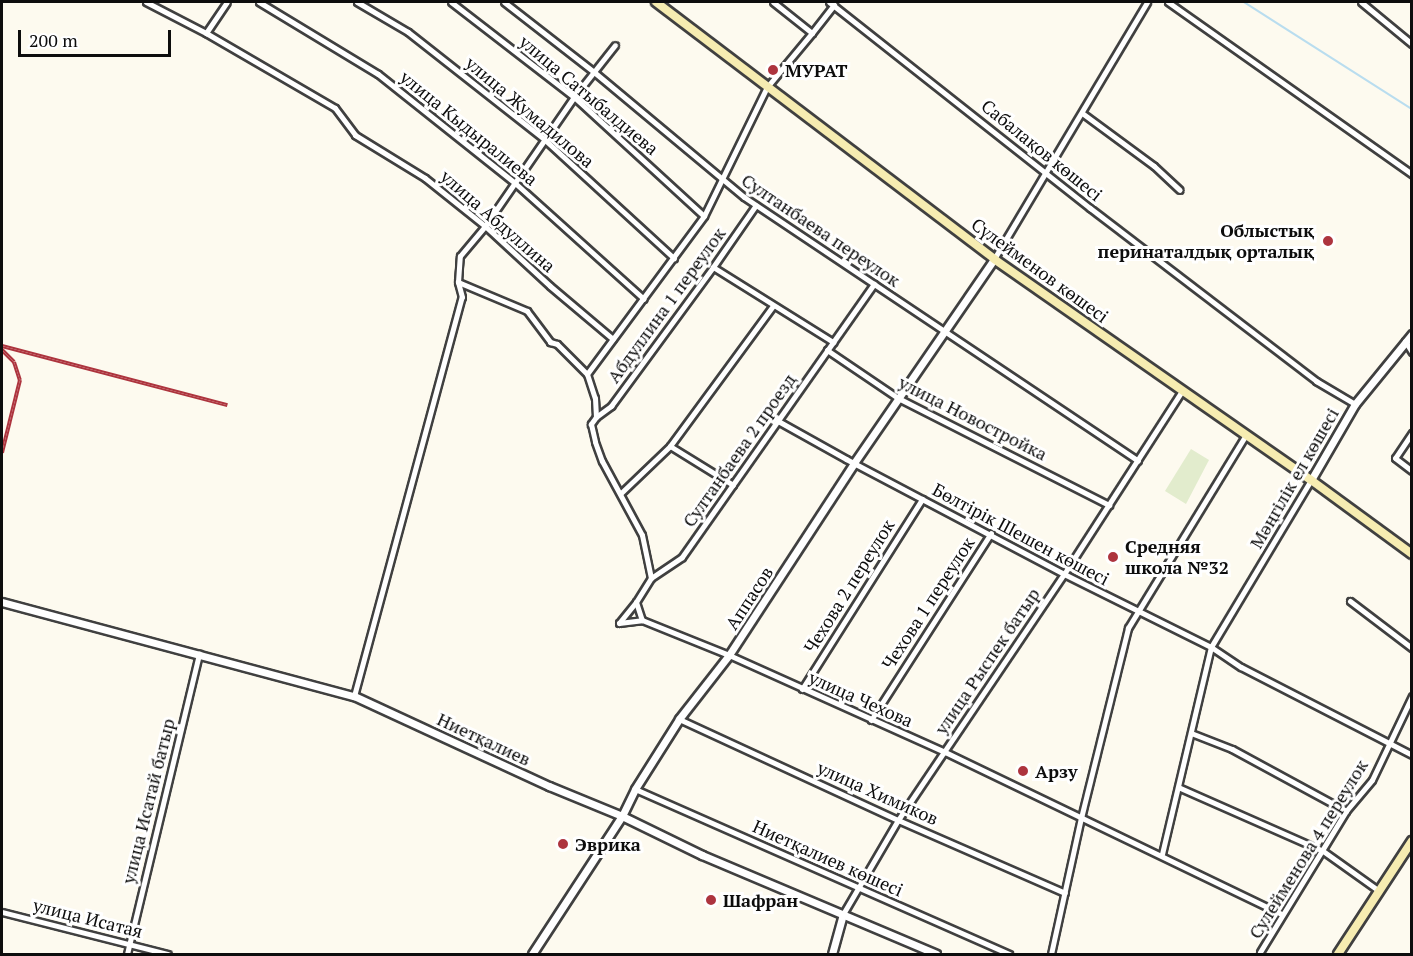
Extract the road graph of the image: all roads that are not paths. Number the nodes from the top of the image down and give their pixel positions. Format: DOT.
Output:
graph roads {
  1 [pos="146,2"];
  2 [pos="227,2"];
  3 [pos="259,2"];
  4 [pos="357,2"];
  5 [pos="451,2"];
  6 [pos="504,2"];
  7 [pos="656,2"];
  8 [pos="773,2"];
  9 [pos="1136,2"];
  10 [pos="1168,2"];
  11 [pos="1361,2"];
  12 [pos="832,3"];
  13 [pos="1146,4"];
  14 [pos="206,33"];
  15 [pos="812,33"];
  16 [pos="1412,44"];
  17 [pos="615,45"];
  18 [pos="594,72"];
  19 [pos="767,87"];
  20 [pos="574,97"];
  21 [pos="1082,113"];
  22 [pos="545,140"];
  23 [pos="1044,171"];
  24 [pos="1412,174"];
  25 [pos="722,180"];
  26 [pos="515,183"];
  27 [pos="1180,190"];
  28 [pos="756,205"];
  29 [pos="704,216"];
  30 [pos="485,226"];
  31 [pos="674,258"];
  32 [pos="993,259"];
  33 [pos="713,267"];
  34 [pos="458,282"];
  35 [pos="874,284"];
  36 [pos="644,299"];
  37 [pos="773,306"];
  38 [pos="946,332"];
  39 [pos="1412,334"];
  40 [pos="614,339"];
  41 [pos="1405,341"];
  42 [pos="833,342"];
  43 [pos="827,351"];
  44 [pos="1412,352"];
  45 [pos="587,374"];
  46 [pos="1182,391"];
  47 [pos="898,398"];
  48 [pos="1355,404"];
  49 [pos="596,417"];
  50 [pos="778,421"];
  51 [pos="1412,433"];
  52 [pos="1246,435"];
  53 [pos="670,446"];
  54 [pos="1138,461"];
  55 [pos="854,463"];
  56 [pos="1412,471"];
  57 [pos="1311,480"];
  58 [pos="733,484"];
  59 [pos="621,493"];
  60 [pos="922,499"];
  61 [pos="1109,505"];
  62 [pos="990,533"];
  63 [pos="1412,554"];
  64 [pos="1064,574"];
  65 [pos="651,578"];
  66 [pos="1350,601"];
  67 [pos="2,602"];
  68 [pos="636,602"];
  69 [pos="1136,611"];
  70 [pos="642,620"];
  71 [pos="619,623"];
  72 [pos="1211,647"];
  73 [pos="1412,648"];
  74 [pos="199,654"];
  75 [pos="729,655"];
  76 [pos="802,689"];
  77 [pos="354,696"];
  78 [pos="1412,696"];
  79 [pos="679,718"];
  80 [pos="871,720"];
  81 [pos="1191,733"];
  82 [pos="1389,744"];
  83 [pos="945,752"];
  84 [pos="1412,755"];
  85 [pos="1178,787"];
  86 [pos="635,789"];
  87 [pos="1346,811"];
  88 [pos="622,816"];
  89 [pos="1081,818"];
  90 [pos="897,820"];
  91 [pos="1412,841"];
  92 [pos="1323,851"];
  93 [pos="1162,854"];
  94 [pos="858,887"];
  95 [pos="1379,891"];
  96 [pos="1065,893"];
  97 [pos="2,912"];
  98 [pos="843,914"];
  99 [pos="1282,914"];
  100 [pos="129,944"];
  101 [pos="1260,952"];
  102 [pos="127,954"];
  103 [pos="168,954"];
  104 [pos="532,954"];
  105 [pos="832,954"];
  106 [pos="936,954"];
  107 [pos="1009,954"];
  108 [pos="1051,954"];
  109 [pos="1338,954"];
  1 -- 14 [label="street, улица Абдуллина"];
  2 -- 14 [label="street"];
  3 -- 26 [label="street, улица Кыдыралиева"];
  4 -- 22 [label="street, улица Жумадилова"];
  5 -- 20 [label="street, улица Сатыбалдиева"];
  6 -- 18 [label="street, Султанбаева переулок"];
  7 -- 19 [label="main road, Сүлейменов көшесі"];
  8 -- 15 [label="street"];
  9 -- 13 [label="street"];
  10 -- 24 [label="street"];
  11 -- 16 [label="street"];
  12 -- 15 [label="street"];
  12 -- 23 [label="street, Сабалақов көшесі"];
  13 -- 21 [label="street"];
  14 -- 30 [label="street, улица Абдуллина"];
  15 -- 19 [label="street"];
  17 -- 18 [label="street"];
  18 -- 20 [label="street"];
  18 -- 25 [label="street, Султанбаева переулок"];
  19 -- 25 [label="street"];
  19 -- 32 [label="main road, Сүлейменов көшесі"];
  20 -- 22 [label="street"];
  20 -- 29 [label="street, улица Сатыбалдиева"];
  21 -- 23 [label="street"];
  21 -- 27 [label="street"];
  22 -- 26 [label="street"];
  22 -- 31 [label="street, улица Жумадилова"];
  23 -- 32 [label="street"];
  23 -- 48 [label="street, Сабалақов көшесі"];
  25 -- 28 [label="street, Султанбаева переулок"];
  25 -- 29 [label="street"];
  26 -- 30 [label="street"];
  26 -- 36 [label="street, улица Кыдыралиева"];
  28 -- 33 [label="street, Абдуллина 1 переулок"];
  28 -- 35 [label="street, Султанбаева переулок"];
  29 -- 31 [label="street"];
  30 -- 34 [label="street"];
  30 -- 40 [label="street, улица Абдуллина"];
  31 -- 36 [label="street"];
  32 -- 38 [label="street, Аппасов"];
  32 -- 46 [label="main road, Сүлейменов көшесі"];
  33 -- 37 [label="street"];
  33 -- 49 [label="street, Абдуллина 1 переулок"];
  34 -- 45 [label="street"];
  34 -- 77 [label="street"];
  35 -- 38 [label="street, Султанбаева переулок"];
  35 -- 42 [label="street, Султанбаева 2 проезд"];
  36 -- 40 [label="street"];
  37 -- 42 [label="street"];
  37 -- 53 [label="street"];
  38 -- 47 [label="street, Аппасов"];
  38 -- 54 [label="street, Султанбаева переулок"];
  39 -- 41 [label="street, Мәңгілік ел көшесі"];
  40 -- 45 [label="street"];
  41 -- 44 [label="street"];
  41 -- 48 [label="street, Мәңгілік ел көшесі"];
  42 -- 43 [label="street, Султанбаева 2 проезд"];
  43 -- 47 [label="street, улица Новостройка"];
  43 -- 50 [label="street, Султанбаева 2 проезд"];
  45 -- 49 [label="street"];
  46 -- 52 [label="main road, Сүлейменов көшесі"];
  46 -- 54 [label="street, улица Рыспек батыр"];
  47 -- 55 [label="street, Аппасов"];
  47 -- 61 [label="street, улица Новостройка"];
  48 -- 57 [label="street, Мәңгілік ел көшесі"];
  49 -- 59 [label="street"];
  50 -- 55 [label="street, Бөлтірік Шешен көшесі"];
  50 -- 58 [label="street, Султанбаева 2 проезд"];
  51 -- 56 [label="street"];
  52 -- 57 [label="main road, Сүлейменов көшесі"];
  52 -- 69 [label="street"];
  53 -- 58 [label="street"];
  53 -- 59 [label="street"];
  54 -- 61 [label="street, улица Рыспек батыр"];
  55 -- 60 [label="street, Бөлтірік Шешен көшесі"];
  55 -- 75 [label="street, Аппасов"];
  57 -- 63 [label="main road, Сүлейменов көшесі"];
  57 -- 72 [label="street, Мәңгілік ел көшесі"];
  58 -- 65 [label="street, Султанбаева 2 проезд"];
  59 -- 65 [label="street"];
  60 -- 62 [label="street, Бөлтірік Шешен көшесі"];
  60 -- 76 [label="street, Чехова 2 переулок"];
  61 -- 64 [label="street, улица Рыспек батыр"];
  62 -- 64 [label="street, Бөлтірік Шешен көшесі"];
  62 -- 80 [label="street, Чехова 1 переулок"];
  64 -- 69 [label="street, Бөлтірік Шешен көшесі"];
  64 -- 83 [label="street, улица Рыспек батыр"];
  65 -- 68 [label="street, Султанбаева 2 проезд"];
  66 -- 73 [label="street"];
  67 -- 74 [label="street, Ниетқалиев"];
  68 -- 70 [label="street"];
  68 -- 71 [label="street, Султанбаева 2 проезд"];
  69 -- 72 [label="street, Бөлтірік Шешен көшесі"];
  69 -- 89 [label="street"];
  70 -- 71 [label="street, улица Чехова"];
  70 -- 75 [label="street, улица Чехова"];
  72 -- 81 [label="street, Мәңгілік ел көшесі"];
  72 -- 82 [label="street, Бөлтірік Шешен көшесі"];
  74 -- 77 [label="street, Ниетқалиев"];
  74 -- 100 [label="street, улица Исатай батыр"];
  75 -- 76 [label="street, улица Чехова"];
  75 -- 79 [label="street, Аппасов"];
  76 -- 80 [label="street, улица Чехова"];
  77 -- 88 [label="street, Ниетқалиев"];
  78 -- 82 [label="street, Сулейменова 4 переулок"];
  79 -- 86 [label="street, Аппасов"];
  79 -- 90 [label="street, улица Химиков"];
  80 -- 83 [label="street, улица Чехова"];
  81 -- 85 [label="street, Мәңгілік ел көшесі"];
  81 -- 87 [label="street"];
  82 -- 84 [label="street, Бөлтірік Шешен көшесі"];
  82 -- 87 [label="street, Сулейменова 4 переулок"];
  83 -- 89 [label="street, улица Чехова"];
  83 -- 90 [label="street, улица Рыспек батыр"];
  85 -- 92 [label="street"];
  85 -- 93 [label="street, Мәңгілік ел көшесі"];
  86 -- 88 [label="street, Аппасов"];
  86 -- 94 [label="street, Ниетқалиев көшесі"];
  87 -- 92 [label="street, Сулейменова 4 переулок"];
  88 -- 98 [label="street, Ниетқалиев"];
  88 -- 104 [label="street, Аппасов"];
  89 -- 93 [label="street, улица Чехова"];
  89 -- 96 [label="street"];
  90 -- 94 [label="street, улица Рыспек батыр"];
  90 -- 96 [label="street, улица Химиков"];
  91 -- 95 [label="main road"];
  92 -- 95 [label="street"];
  92 -- 99 [label="street, Сулейменова 4 переулок"];
  93 -- 99 [label="street, улица Чехова"];
  94 -- 98 [label="street, улица Рыспек батыр"];
  94 -- 107 [label="street, Ниетқалиев көшесі"];
  95 -- 109 [label="main road"];
  96 -- 108 [label="street"];
  97 -- 100 [label="street, улица Исатая"];
  98 -- 105 [label="street, улица Рыспек батыр"];
  98 -- 106 [label="street, Ниетқалиев"];
  99 -- 101 [label="street, Сулейменова 4 переулок"];
  100 -- 102 [label="street, улица Исатай батыр"];
  100 -- 103 [label="street, улица Исатая"];
}
